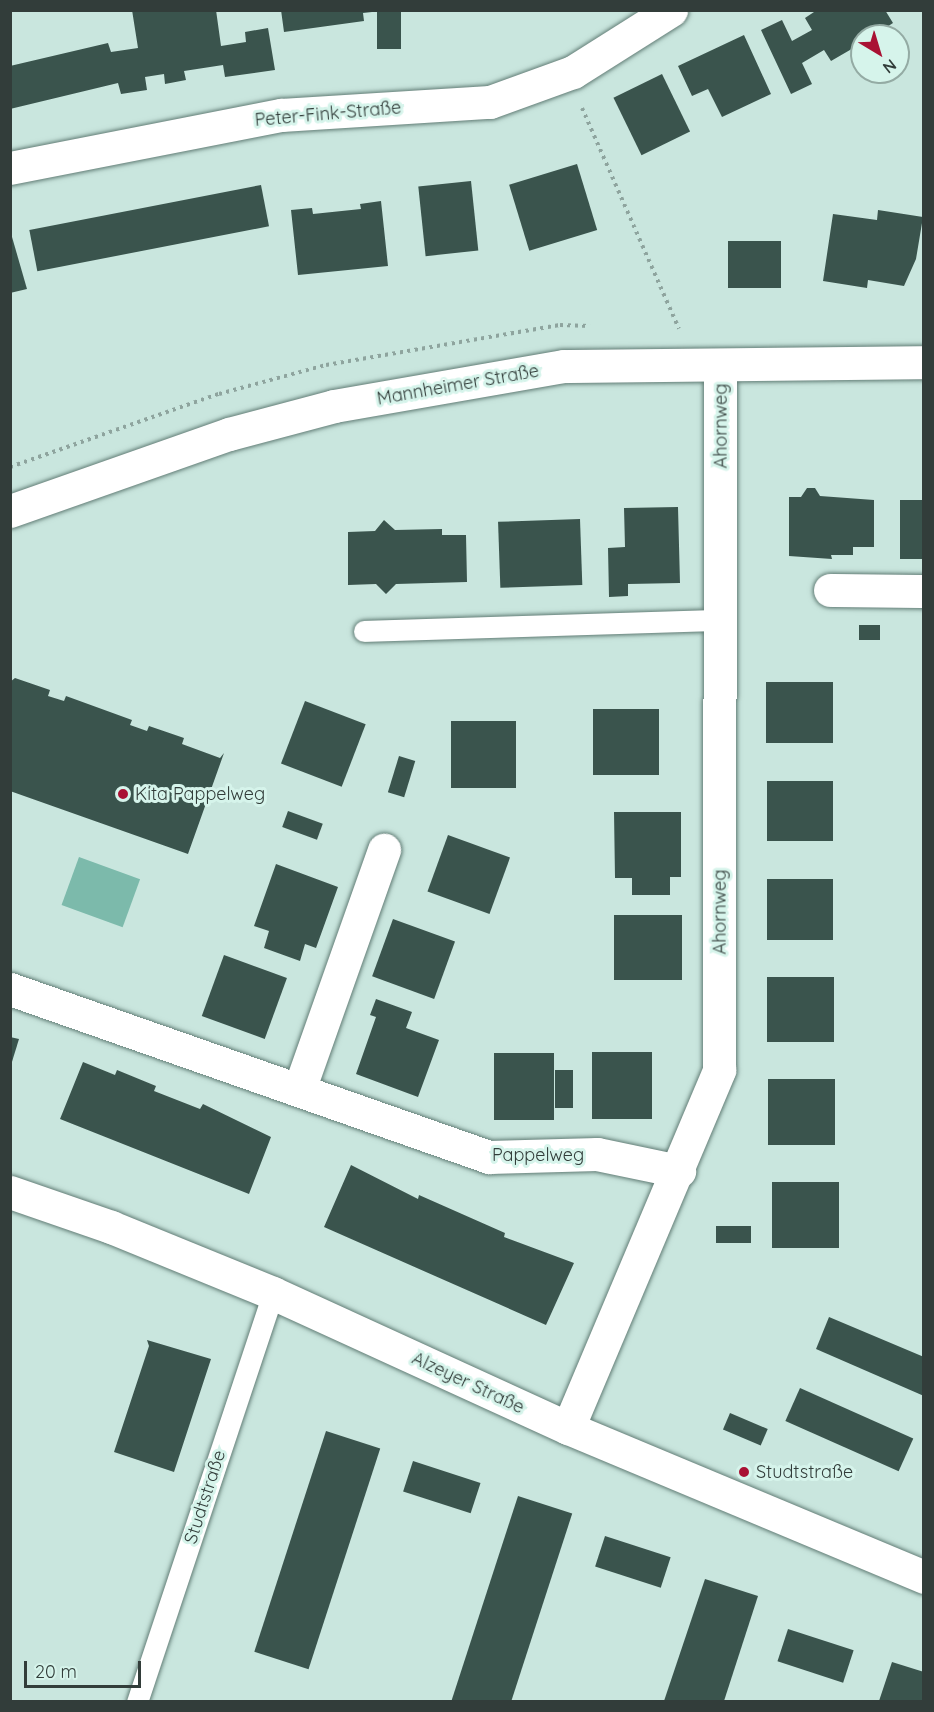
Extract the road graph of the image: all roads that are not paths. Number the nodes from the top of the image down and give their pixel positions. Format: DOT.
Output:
graph roads {
  1 [pos="670,10"];
  2 [pos="10,168"];
  3 [pos="924,362"];
  4 [pos="706,365"];
  5 [pos="10,511"];
  6 [pos="830,590"];
  7 [pos="924,591"];
  8 [pos="721,620"];
  9 [pos="364,632"];
  10 [pos="384,850"];
  11 [pos="10,988"];
  12 [pos="299,1090"];
  13 [pos="679,1171"];
  14 [pos="10,1192"];
  15 [pos="273,1293"];
  16 [pos="567,1428"];
  17 [pos="924,1577"];
  18 [pos="137,1701"];
  1 -- 2 [label="street, Peter-Fink-Straße"];
  3 -- 4 [label="street, Mannheimer Straße"];
  4 -- 5 [label="street, Mannheimer Straße"];
  4 -- 8 [label="street, Ahornweg"];
  6 -- 7 [label="street"];
  8 -- 9 [label="lane"];
  8 -- 13 [label="street, Ahornweg"];
  10 -- 12 [label="street"];
  11 -- 12 [label="street, Pappelweg"];
  12 -- 13 [label="street, Pappelweg"];
  13 -- 16 [label="street, Ahornweg"];
  14 -- 15 [label="street, Alzeyer Straße"];
  15 -- 16 [label="street, Alzeyer Straße"];
  15 -- 18 [label="lane, Studtstraße"];
  16 -- 17 [label="street, Alzeyer Straße"];
}
